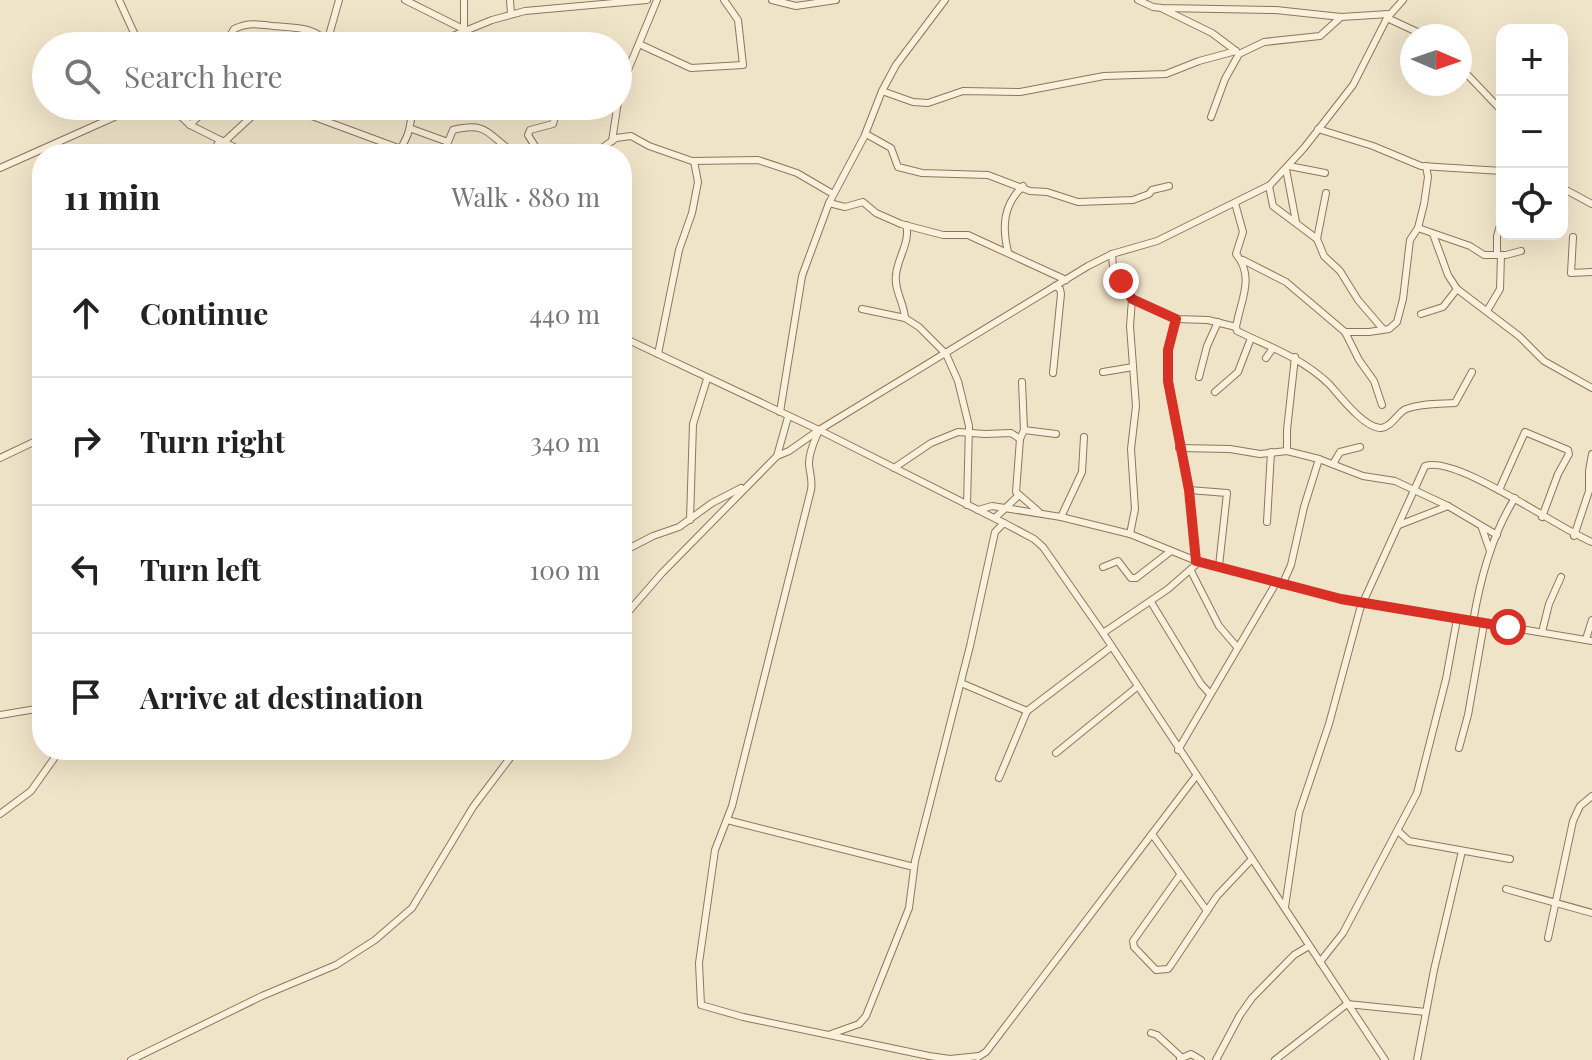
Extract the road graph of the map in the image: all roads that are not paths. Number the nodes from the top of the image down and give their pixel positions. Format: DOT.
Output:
graph roads {
  1 [pos="119,0"];
  2 [pos="339,0"];
  3 [pos="405,0"];
  4 [pos="464,0"];
  5 [pos="510,0"];
  6 [pos="647,0"];
  7 [pos="657,0"];
  8 [pos="724,0"];
  9 [pos="772,0"];
  10 [pos="836,0"];
  11 [pos="945,0"];
  12 [pos="1138,0"];
  13 [pos="1403,0"];
  14 [pos="554,4"];
  15 [pos="1162,8"];
  16 [pos="511,14"];
  17 [pos="1388,16"];
  18 [pos="1341,17"];
  19 [pos="1403,24"];
  20 [pos="463,30"];
  21 [pos="134,32"];
  22 [pos="232,32"];
  23 [pos="315,32"];
  24 [pos="332,32"];
  25 [pos="459,32"];
  26 [pos="639,44"];
  27 [pos="1237,53"];
  28 [pos="632,60"];
  29 [pos="1472,80"];
  30 [pos="882,91"];
  31 [pos="1496,105"];
  32 [pos="1211,117"];
  33 [pos="108,120"];
  34 [pos="185,120"];
  35 [pos="195,120"];
  36 [pos="248,120"];
  37 [pos="321,120"];
  38 [pos="412,120"];
  39 [pos="554,120"];
  40 [pos="615,120"];
  41 [pos="190,125"];
  42 [pos="412,129"];
  43 [pos="1318,129"];
  44 [pos="866,134"];
  45 [pos="612,141"];
  46 [pos="224,143"];
  47 [pos="54,144"];
  48 [pos="382,144"];
  49 [pos="406,144"];
  50 [pos="502,144"];
  51 [pos="532,144"];
  52 [pos="608,144"];
  53 [pos="32,154"];
  54 [pos="694,161"];
  55 [pos="1426,166"];
  56 [pos="0,168"];
  57 [pos="1287,168"];
  58 [pos="1496,171"];
  59 [pos="1325,173"];
  60 [pos="1023,186"];
  61 [pos="1169,186"];
  62 [pos="1269,186"];
  63 [pos="1568,191"];
  64 [pos="1326,193"];
  65 [pos="833,194"];
  66 [pos="829,203"];
  67 [pos="1235,203"];
  68 [pos="1592,204"];
  69 [pos="1296,222"];
  70 [pos="906,225"];
  71 [pos="1418,228"];
  72 [pos="1433,234"];
  73 [pos="1573,237"];
  74 [pos="1317,239"];
  75 [pos="1497,240"];
  76 [pos="1521,251"];
  77 [pos="1009,253"];
  78 [pos="1112,254"];
  79 [pos="1499,255"];
  80 [pos="1243,260"];
  81 [pos="1592,272"];
  82 [pos="1066,280"];
  83 [pos="1055,286"];
  84 [pos="1457,289"];
  85 [pos="1132,299"];
  86 [pos="862,309"];
  87 [pos="1487,311"];
  88 [pos="1421,314"];
  89 [pos="905,318"];
  90 [pos="1176,319"];
  91 [pos="1218,322"];
  92 [pos="1236,327"];
  93 [pos="1382,328"];
  94 [pos="1345,332"];
  95 [pos="1251,338"];
  96 [pos="632,342"];
  97 [pos="1273,348"];
  98 [pos="658,354"];
  99 [pos="946,354"];
  100 [pos="1295,357"];
  101 [pos="1266,358"];
  102 [pos="1133,367"];
  103 [pos="1103,372"];
  104 [pos="1472,372"];
  105 [pos="1053,373"];
  106 [pos="1199,377"];
  107 [pos="707,379"];
  108 [pos="1022,382"];
  109 [pos="1592,388"];
  110 [pos="1215,392"];
  111 [pos="1382,405"];
  112 [pos="780,412"];
  113 [pos="788,417"];
  114 [pos="819,430"];
  115 [pos="1024,430"];
  116 [pos="969,433"];
  117 [pos="1056,434"];
  118 [pos="1084,437"];
  119 [pos="1020,439"];
  120 [pos="32,443"];
  121 [pos="1360,447"];
  122 [pos="1179,448"];
  123 [pos="1287,451"];
  124 [pos="1271,452"];
  125 [pos="1592,454"];
  126 [pos="777,456"];
  127 [pos="0,458"];
  128 [pos="1319,459"];
  129 [pos="1333,464"];
  130 [pos="894,468"];
  131 [pos="746,486"];
  132 [pos="1189,490"];
  133 [pos="1414,490"];
  134 [pos="1499,490"];
  135 [pos="1591,491"];
  136 [pos="1018,496"];
  137 [pos="1515,498"];
  138 [pos="967,505"];
  139 [pos="1448,506"];
  140 [pos="1005,507"];
  141 [pos="978,510"];
  142 [pos="1038,512"];
  143 [pos="1061,517"];
  144 [pos="1542,517"];
  145 [pos="995,518"];
  146 [pos="690,520"];
  147 [pos="1267,522"];
  148 [pos="1004,523"];
  149 [pos="1398,526"];
  150 [pos="1482,528"];
  151 [pos="1130,534"];
  152 [pos="1497,535"];
  153 [pos="1574,536"];
  154 [pos="1592,542"];
  155 [pos="632,547"];
  156 [pos="1171,551"];
  157 [pos="1491,553"];
  158 [pos="1197,562"];
  159 [pos="1219,566"];
  160 [pos="1103,567"];
  161 [pos="1191,571"];
  162 [pos="1561,577"];
  163 [pos="1279,584"];
  164 [pos="1151,602"];
  165 [pos="1362,602"];
  166 [pos="632,608"];
  167 [pos="1457,619"];
  168 [pos="1592,620"];
  169 [pos="1473,622"];
  170 [pos="1484,624"];
  171 [pos="1542,632"];
  172 [pos="1103,633"];
  173 [pos="1589,640"];
  174 [pos="1111,647"];
  175 [pos="1237,647"];
  176 [pos="961,683"];
  177 [pos="1137,687"];
  178 [pos="1210,694"];
  179 [pos="32,710"];
  180 [pos="1027,711"];
  181 [pos="0,715"];
  182 [pos="1459,748"];
  183 [pos="1178,750"];
  184 [pos="1056,753"];
  185 [pos="53,760"];
  186 [pos="508,760"];
  187 [pos="1196,776"];
  188 [pos="999,778"];
  189 [pos="1592,796"];
  190 [pos="0,814"];
  191 [pos="727,820"];
  192 [pos="1398,831"];
  193 [pos="1152,834"];
  194 [pos="1462,851"];
  195 [pos="1510,859"];
  196 [pos="1251,860"];
  197 [pos="914,867"];
  198 [pos="1180,875"];
  199 [pos="1506,889"];
  200 [pos="1556,905"];
  201 [pos="1284,909"];
  202 [pos="1207,911"];
  203 [pos="1592,913"];
  204 [pos="1548,938"];
  205 [pos="1309,946"];
  206 [pos="1320,962"];
  207 [pos="1347,1004"];
  208 [pos="1426,1012"];
  209 [pos="1151,1033"];
  210 [pos="829,1035"];
  211 [pos="977,1058"];
  212 [pos="1180,1059"];
  213 [pos="131,1060"];
  214 [pos="1201,1060"];
  215 [pos="1216,1060"];
  216 [pos="1275,1060"];
  217 [pos="1385,1060"];
  218 [pos="1417,1060"];
  1 -- 21 [label="street"];
  2 -- 24 [label="street"];
  3 -- 20 [label="street"];
  4 -- 20 [label="street"];
  5 -- 16 [label="street"];
  6 -- 14 [label="street"];
  7 -- 26 [label="street"];
  8 -- 26 [label="street"];
  9 -- 10 [label="street"];
  11 -- 30 [label="street"];
  12 -- 15 [label="street"];
  13 -- 17 [label="street"];
  14 -- 16 [label="street"];
  15 -- 18 [label="street"];
  15 -- 27 [label="street"];
  16 -- 20 [label="street"];
  17 -- 18 [label="street"];
  17 -- 19 [label="street"];
  17 -- 43 [label="street"];
  18 -- 27 [label="street"];
  20 -- 25 [label="street"];
  22 -- 23 [label="street"];
  26 -- 28 [label="street"];
  27 -- 30 [label="street"];
  27 -- 32 [label="street"];
  29 -- 31 [label="street"];
  30 -- 44 [label="street"];
  33 -- 47 [label="street"];
  34 -- 41 [label="street"];
  35 -- 41 [label="street"];
  36 -- 46 [label="street"];
  37 -- 48 [label="street"];
  38 -- 42 [label="street"];
  39 -- 51 [label="street"];
  40 -- 45 [label="street"];
  41 -- 46 [label="street"];
  42 -- 49 [label="street"];
  42 -- 50 [label="street"];
  43 -- 55 [label="street"];
  43 -- 57 [label="street"];
  44 -- 60 [label="street"];
  44 -- 65 [label="street"];
  45 -- 52 [label="street"];
  45 -- 54 [label="street"];
  53 -- 56 [label="street"];
  54 -- 65 [label="street"];
  54 -- 98 [label="street"];
  55 -- 58 [label="street"];
  55 -- 71 [label="street"];
  57 -- 59 [label="street"];
  57 -- 62 [label="street"];
  57 -- 69 [label="street"];
  60 -- 61 [label="street"];
  60 -- 77 [label="street"];
  62 -- 67 [label="street"];
  62 -- 69 [label="street"];
  63 -- 68 [label="street"];
  64 -- 74 [label="street"];
  65 -- 66 [label="street"];
  66 -- 70 [label="street"];
  66 -- 112 [label="street"];
  67 -- 78 [label="street"];
  67 -- 80 [label="street"];
  69 -- 74 [label="street"];
  70 -- 77 [label="street"];
  70 -- 89 [label="street"];
  71 -- 72 [label="street"];
  71 -- 93 [label="street"];
  72 -- 79 [label="street"];
  72 -- 84 [label="street"];
  73 -- 81 [label="street"];
  74 -- 93 [label="street"];
  75 -- 79 [label="street"];
  76 -- 79 [label="street"];
  77 -- 82 [label="street"];
  78 -- 82 [label="street"];
  78 -- 85 [label="street"];
  79 -- 87 [label="street"];
  80 -- 92 [label="street"];
  80 -- 94 [label="street"];
  82 -- 83 [label="street"];
  83 -- 99 [label="street"];
  83 -- 105 [label="street"];
  84 -- 87 [label="street"];
  84 -- 88 [label="street"];
  85 -- 90 [label="street"];
  85 -- 102 [label="street"];
  86 -- 89 [label="street"];
  87 -- 109 [label="street"];
  89 -- 99 [label="street"];
  90 -- 91 [label="street"];
  90 -- 122 [label="street"];
  91 -- 92 [label="street"];
  91 -- 106 [label="street"];
  92 -- 95 [label="street"];
  93 -- 94 [label="street"];
  94 -- 111 [label="street"];
  95 -- 97 [label="street"];
  95 -- 110 [label="street"];
  96 -- 98 [label="street"];
  97 -- 100 [label="street"];
  97 -- 101 [label="street"];
  98 -- 107 [label="street"];
  99 -- 114 [label="street"];
  99 -- 116 [label="street"];
  100 -- 104 [label="street"];
  100 -- 123 [label="street"];
  102 -- 103 [label="street"];
  102 -- 151 [label="street"];
  107 -- 112 [label="street"];
  107 -- 146 [label="street"];
  108 -- 115 [label="street"];
  112 -- 113 [label="street"];
  113 -- 114 [label="street"];
  113 -- 126 [label="street"];
  114 -- 126 [label="street"];
  114 -- 130 [label="street"];
  114 -- 191 [label="street"];
  115 -- 117 [label="street"];
  115 -- 119 [label="street"];
  116 -- 119 [label="street"];
  116 -- 130 [label="street"];
  116 -- 138 [label="street"];
  118 -- 143 [label="street"];
  119 -- 136 [label="street"];
  120 -- 127 [label="street"];
  121 -- 129 [label="street"];
  122 -- 124 [label="street"];
  122 -- 132 [label="street"];
  123 -- 124 [label="street"];
  123 -- 128 [label="street"];
  124 -- 147 [label="street"];
  125 -- 135 [label="street"];
  126 -- 131 [label="street"];
  128 -- 129 [label="street"];
  128 -- 163 [label="street"];
  129 -- 133 [label="street"];
  130 -- 138 [label="street"];
  131 -- 146 [label="street"];
  131 -- 166 [label="street"];
  132 -- 158 [label="street"];
  132 -- 159 [label="street"];
  133 -- 134 [label="street"];
  133 -- 139 [label="street"];
  133 -- 149 [label="street"];
  134 -- 137 [label="street"];
  134 -- 144 [label="street"];
  135 -- 153 [label="street"];
  136 -- 140 [label="street"];
  136 -- 142 [label="street"];
  137 -- 144 [label="street"];
  137 -- 152 [label="street"];
  138 -- 141 [label="street"];
  139 -- 149 [label="street"];
  139 -- 150 [label="street"];
  140 -- 141 [label="street"];
  140 -- 142 [label="street"];
  140 -- 145 [label="street"];
  141 -- 145 [label="street"];
  142 -- 143 [label="street"];
  143 -- 151 [label="street"];
  144 -- 153 [label="street"];
  145 -- 148 [label="street"];
  146 -- 155 [label="street"];
  148 -- 172 [label="street"];
  148 -- 176 [label="street"];
  149 -- 165 [label="street"];
  150 -- 152 [label="street"];
  150 -- 157 [label="street"];
  151 -- 156 [label="street"];
  152 -- 157 [label="street"];
  153 -- 154 [label="street"];
  156 -- 158 [label="street"];
  156 -- 160 [label="street"];
  157 -- 169 [label="street"];
  158 -- 159 [label="street"];
  158 -- 161 [label="street"];
  159 -- 163 [label="street"];
  161 -- 164 [label="street"];
  161 -- 175 [label="street"];
  162 -- 171 [label="street"];
  163 -- 165 [label="street"];
  163 -- 175 [label="street"];
  164 -- 172 [label="street"];
  164 -- 178 [label="street"];
  165 -- 167 [label="street"];
  165 -- 201 [label="street"];
  167 -- 169 [label="street"];
  167 -- 192 [label="street"];
  168 -- 173 [label="street"];
  169 -- 170 [label="street"];
  170 -- 171 [label="street"];
  170 -- 182 [label="street"];
  171 -- 173 [label="street"];
  172 -- 174 [label="street"];
  174 -- 177 [label="street"];
  174 -- 180 [label="street"];
  175 -- 178 [label="street"];
  176 -- 180 [label="street"];
  176 -- 197 [label="street"];
  177 -- 183 [label="street"];
  177 -- 184 [label="street"];
  178 -- 183 [label="street"];
  179 -- 181 [label="street"];
  180 -- 188 [label="street"];
  183 -- 187 [label="street"];
  185 -- 190 [label="street"];
  186 -- 213 [label="street"];
  187 -- 193 [label="street"];
  187 -- 196 [label="street"];
  189 -- 200 [label="street"];
  191 -- 197 [label="street"];
  191 -- 210 [label="street"];
  192 -- 194 [label="street"];
  192 -- 206 [label="street"];
  193 -- 198 [label="street"];
  193 -- 211 [label="street"];
  194 -- 195 [label="street"];
  194 -- 208 [label="street"];
  196 -- 201 [label="street"];
  196 -- 202 [label="street"];
  197 -- 210 [label="street"];
  198 -- 202 [label="street"];
  198 -- 202 [label="street"];
  199 -- 200 [label="street"];
  200 -- 203 [label="street"];
  200 -- 204 [label="street"];
  201 -- 205 [label="street"];
  205 -- 206 [label="street"];
  205 -- 215 [label="street"];
  206 -- 207 [label="street"];
  207 -- 208 [label="street"];
  207 -- 216 [label="street"];
  207 -- 217 [label="street"];
  208 -- 218 [label="street"];
  209 -- 212 [label="street"];
  210 -- 211 [label="street"];
  212 -- 214 [label="street"];
}
